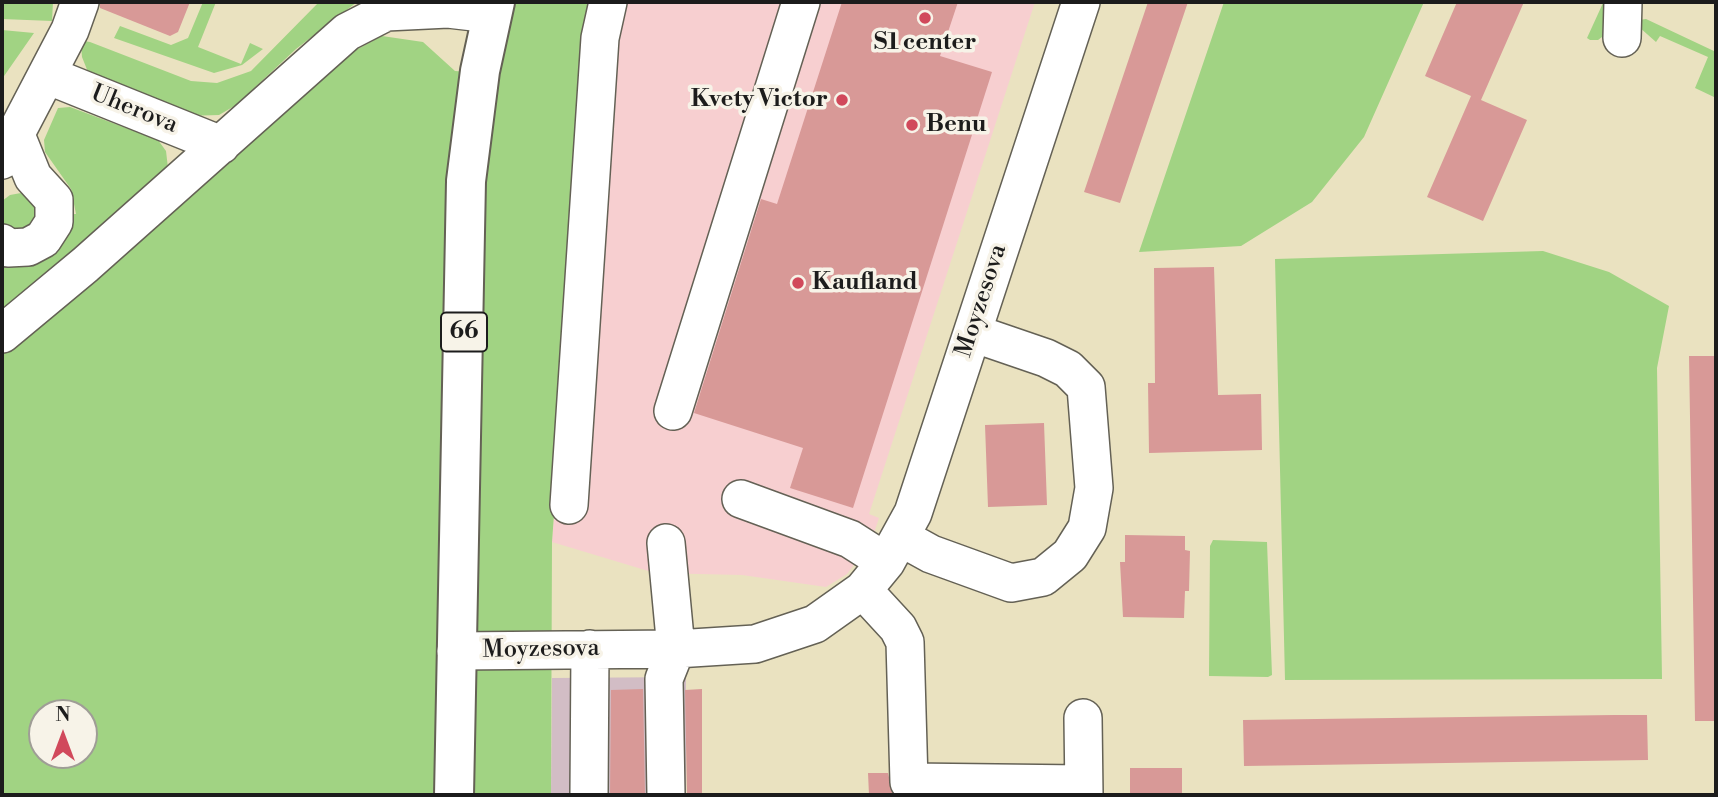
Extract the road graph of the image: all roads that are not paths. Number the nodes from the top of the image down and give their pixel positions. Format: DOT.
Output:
graph roads {
  1 [pos="80,2"];
  2 [pos="608,2"];
  3 [pos="801,2"];
  4 [pos="1081,2"];
  5 [pos="1623,2"];
  6 [pos="493,8"];
  7 [pos="1622,38"];
  8 [pos="47,75"];
  9 [pos="221,145"];
  10 [pos="9,148"];
  11 [pos="2,243"];
  12 [pos="972,333"];
  13 [pos="2,334"];
  14 [pos="674,411"];
  15 [pos="741,499"];
  16 [pos="569,505"];
  17 [pos="666,542"];
  18 [pos="884,563"];
  19 [pos="590,649"];
  20 [pos="676,649"];
  21 [pos="456,651"];
  22 [pos="1083,718"];
  23 [pos="909,789"];
  24 [pos="1084,789"];
  25 [pos="454,795"];
  26 [pos="589,795"];
  27 [pos="666,795"];
  1 -- 8 [label="street"];
  2 -- 16 [label="street"];
  3 -- 14 [label="street"];
  4 -- 12 [label="street, Moyzesova"];
  5 -- 7 [label="street"];
  6 -- 9 [label="street"];
  6 -- 21 [label="main road, 66"];
  8 -- 9 [label="street, Uherova"];
  8 -- 10 [label="street"];
  9 -- 13 [label="street"];
  10 -- 11 [label="street"];
  12 -- 18 [label="street, Moyzesova"];
  12 -- 18 [label="street"];
  15 -- 18 [label="street"];
  17 -- 20 [label="street"];
  18 -- 20 [label="street, Moyzesova"];
  18 -- 23 [label="street"];
  19 -- 20 [label="street, Moyzesova"];
  19 -- 21 [label="street, Moyzesova"];
  19 -- 26 [label="street"];
  20 -- 27 [label="street"];
  21 -- 25 [label="main road, 66"];
  22 -- 24 [label="street"];
  23 -- 24 [label="street"];
}
